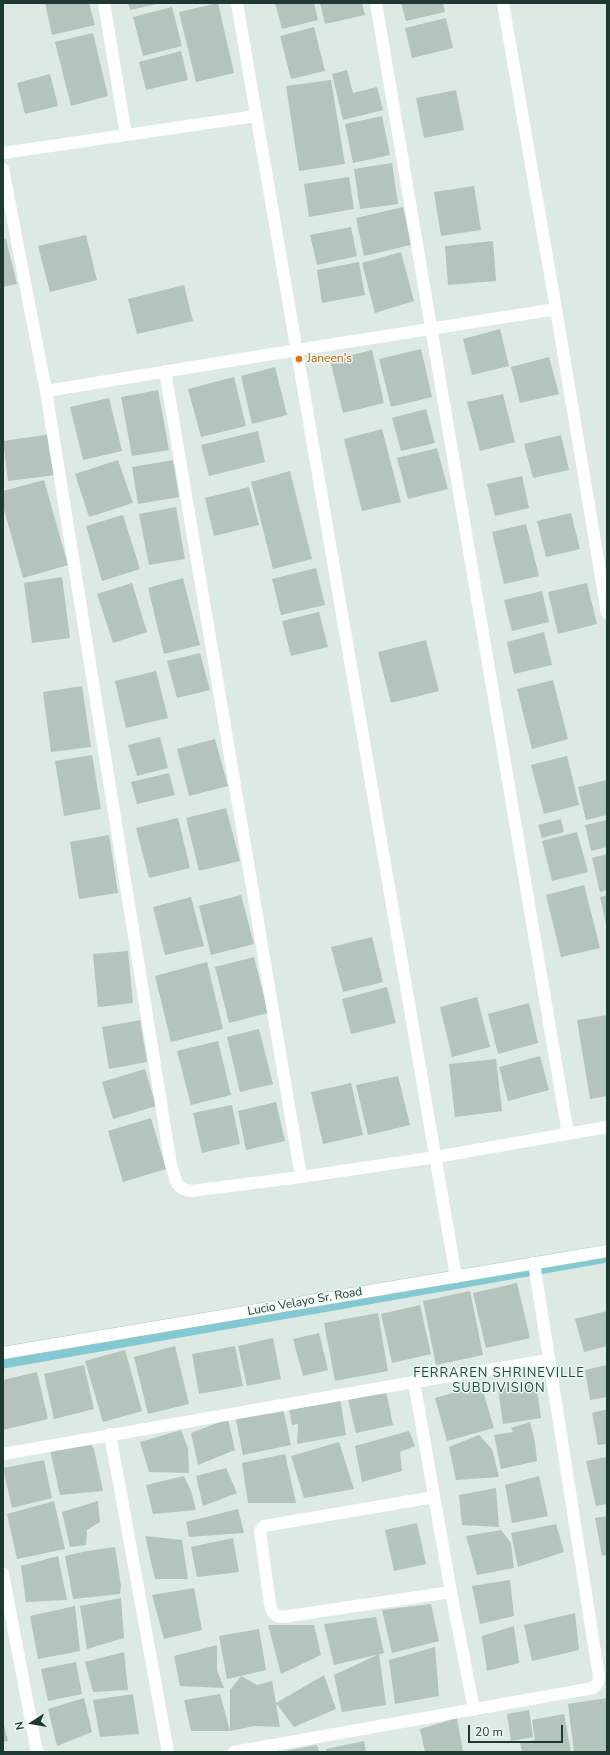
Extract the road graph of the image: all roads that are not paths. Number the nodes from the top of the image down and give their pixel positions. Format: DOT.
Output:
graph roads {
  1 [pos="104,3"];
  2 [pos="237,3"];
  3 [pos="376,3"];
  4 [pos="503,3"];
  5 [pos="256,116"];
  6 [pos="126,134"];
  7 [pos="3,153"];
  8 [pos="3,169"];
  9 [pos="556,309"];
  10 [pos="432,328"];
  11 [pos="296,350"];
  12 [pos="165,371"];
  13 [pos="46,391"];
  14 [pos="607,613"];
  15 [pos="607,1127"];
  16 [pos="568,1134"];
  17 [pos="436,1157"];
  18 [pos="301,1177"];
  19 [pos="607,1251"];
  20 [pos="534,1263"];
  21 [pos="456,1277"];
  22 [pos="3,1353"];
  23 [pos="549,1360"];
  24 [pos="414,1382"];
  25 [pos="110,1434"];
  26 [pos="3,1454"];
  27 [pos="434,1497"];
  28 [pos="3,1574"];
  29 [pos="451,1592"];
  30 [pos="474,1710"];
  31 [pos="38,1752"];
  32 [pos="168,1752"];
  33 [pos="234,1752"];
  1 -- 6 [label="street"];
  2 -- 5 [label="street"];
  3 -- 10 [label="street"];
  4 -- 9 [label="street"];
  5 -- 6 [label="street"];
  5 -- 11 [label="street"];
  6 -- 7 [label="street"];
  8 -- 13 [label="street"];
  9 -- 10 [label="street"];
  9 -- 14 [label="street"];
  10 -- 11 [label="street"];
  10 -- 16 [label="street"];
  11 -- 12 [label="street"];
  11 -- 17 [label="street"];
  12 -- 13 [label="street"];
  12 -- 18 [label="street"];
  13 -- 18 [label="street"];
  15 -- 16 [label="street"];
  16 -- 17 [label="street"];
  17 -- 18 [label="street"];
  17 -- 21 [label="street"];
  19 -- 20 [label="street, Lucio Velayo Sr. Road"];
  20 -- 21 [label="street, Lucio Velayo Sr. Road"];
  20 -- 23 [label="street"];
  21 -- 22 [label="street, Lucio Velayo Sr. Road"];
  23 -- 24 [label="street"];
  23 -- 30 [label="street"];
  24 -- 25 [label="street"];
  24 -- 27 [label="street"];
  25 -- 26 [label="street"];
  25 -- 32 [label="street"];
  27 -- 29 [label="street"];
  27 -- 29 [label="street"];
  28 -- 31 [label="street"];
  29 -- 30 [label="street"];
  30 -- 33 [label="street"];
}
